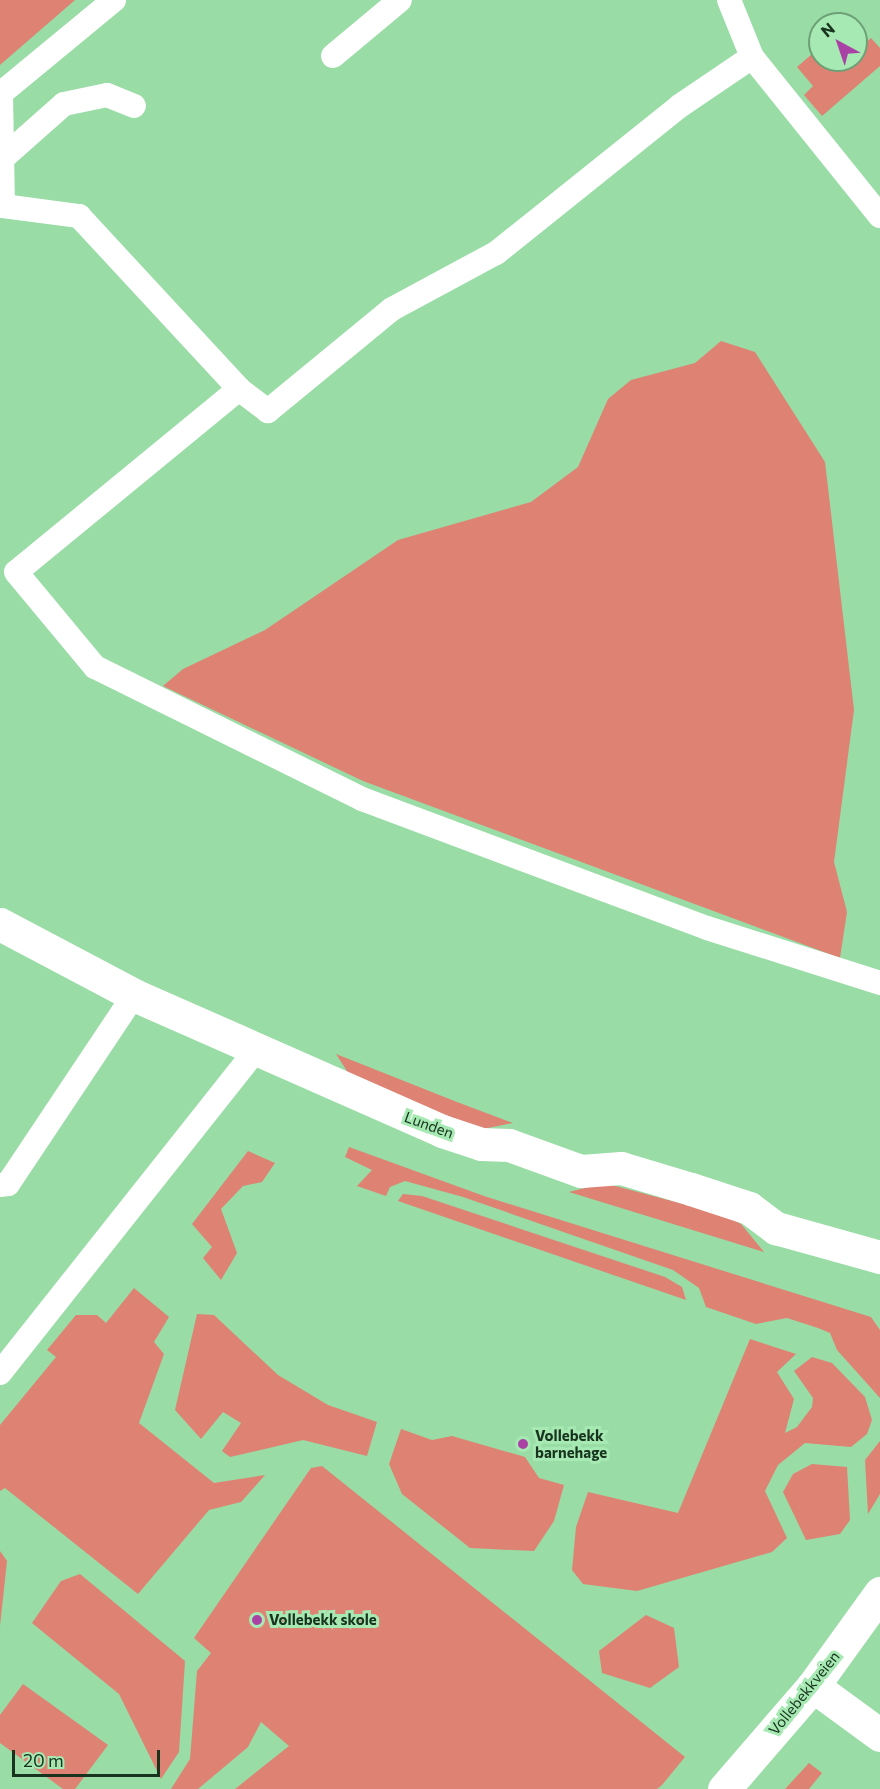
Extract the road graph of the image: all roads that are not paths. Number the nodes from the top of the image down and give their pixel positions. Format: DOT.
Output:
graph roads {
  1 [pos="114,0"];
  2 [pos="400,0"];
  3 [pos="729,0"];
  4 [pos="333,56"];
  5 [pos="752,57"];
  6 [pos="134,106"];
  7 [pos="4,158"];
  8 [pos="880,216"];
  9 [pos="239,389"];
  10 [pos="0,924"];
  11 [pos="880,983"];
  12 [pos="134,995"];
  13 [pos="255,1051"];
  14 [pos="0,1185"];
  15 [pos="880,1257"];
  16 [pos="0,1373"];
  17 [pos="880,1593"];
  18 [pos="813,1686"];
  19 [pos="880,1735"];
  20 [pos="724,1789"];
  1 -- 7 [label="lane"];
  2 -- 4 [label="lane"];
  3 -- 5 [label="lane"];
  5 -- 8 [label="lane"];
  5 -- 9 [label="lane"];
  6 -- 7 [label="lane"];
  7 -- 9 [label="lane"];
  9 -- 11 [label="lane"];
  10 -- 12 [label="street, Lunden"];
  12 -- 13 [label="street, Lunden"];
  12 -- 14 [label="lane"];
  13 -- 15 [label="street, Lunden"];
  13 -- 16 [label="lane"];
  17 -- 18 [label="street, Vollebekkveien"];
  18 -- 19 [label="street"];
  18 -- 20 [label="street, Vollebekkveien"];
}
